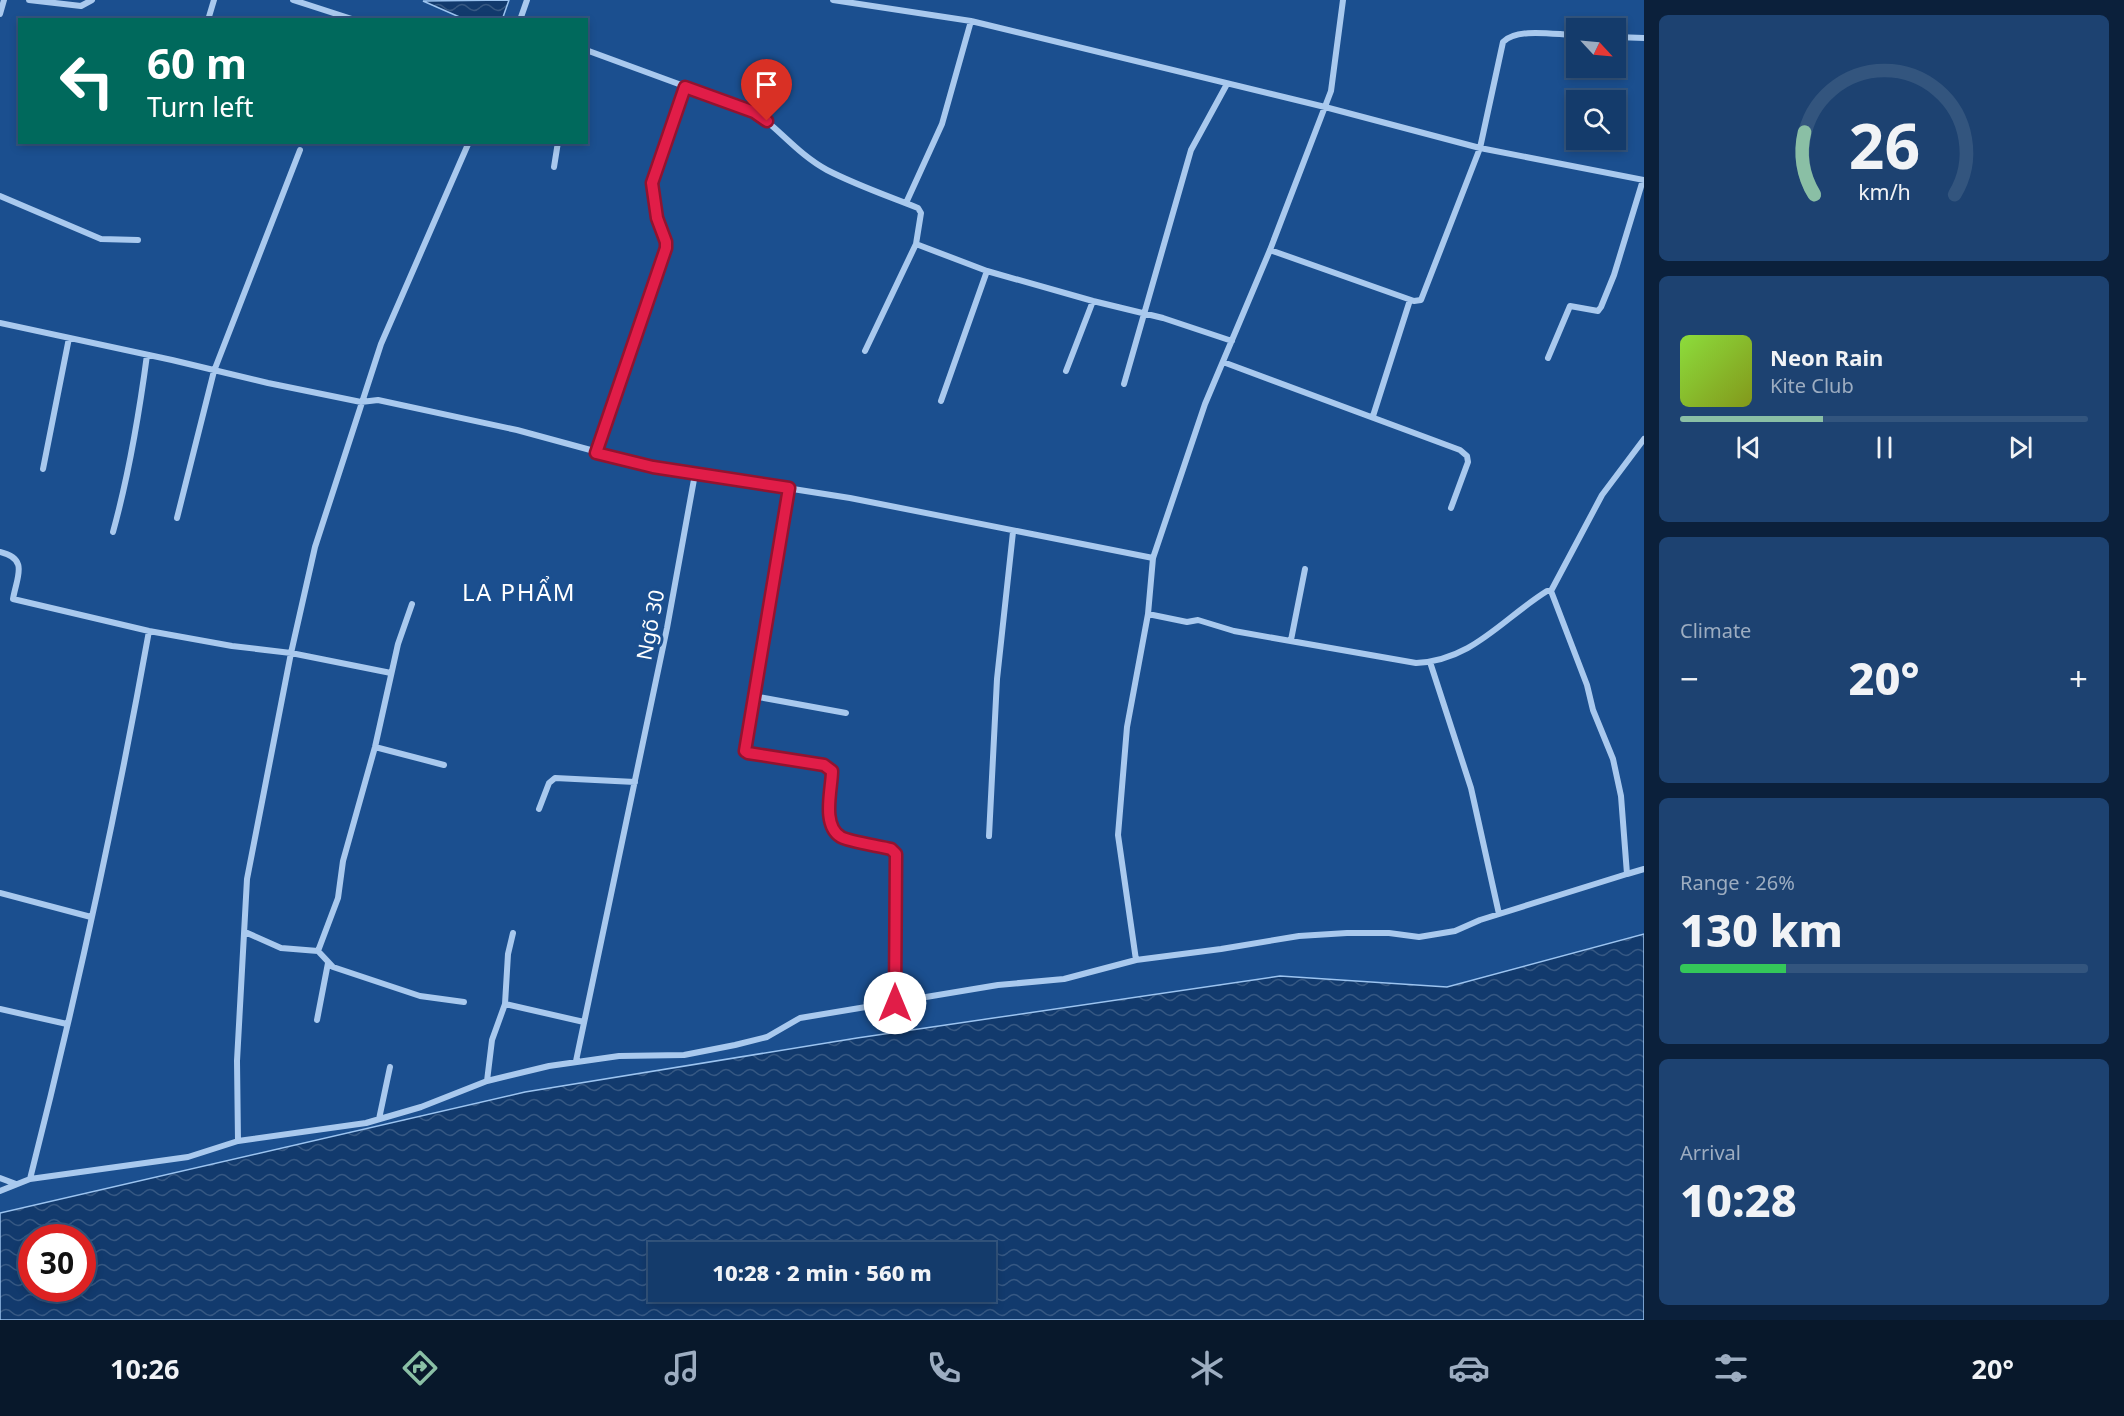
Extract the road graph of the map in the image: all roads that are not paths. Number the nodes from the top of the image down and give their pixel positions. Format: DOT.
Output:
graph roads {
  1 [pos="4,0"];
  2 [pos="29,0"];
  3 [pos="92,0"];
  4 [pos="214,0"];
  5 [pos="293,0"];
  6 [pos="527,0"];
  7 [pos="833,0"];
  8 [pos="1343,0"];
  9 [pos="0,14"];
  10 [pos="209,18"];
  11 [pos="349,18"];
  12 [pos="521,18"];
  13 [pos="971,21"];
  14 [pos="1566,35"];
  15 [pos="1626,37"];
  16 [pos="1644,38"];
  17 [pos="588,51"];
  18 [pos="1227,84"];
  19 [pos="685,87"];
  20 [pos="1325,106"];
  21 [pos="469,144"];
  22 [pos="558,144"];
  23 [pos="1480,148"];
  24 [pos="300,150"];
  25 [pos="554,167"];
  26 [pos="1643,180"];
  27 [pos="0,196"];
  28 [pos="906,203"];
  29 [pos="138,240"];
  30 [pos="916,244"];
  31 [pos="1270,250"];
  32 [pos="987,271"];
  33 [pos="1410,300"];
  34 [pos="1093,301"];
  35 [pos="1145,314"];
  36 [pos="0,323"];
  37 [pos="69,338"];
  38 [pos="1232,341"];
  39 [pos="865,351"];
  40 [pos="147,355"];
  41 [pos="1548,358"];
  42 [pos="1223,362"];
  43 [pos="214,371"];
  44 [pos="1066,371"];
  45 [pos="1124,384"];
  46 [pos="941,401"];
  47 [pos="361,402"];
  48 [pos="1373,416"];
  49 [pos="1644,439"];
  50 [pos="596,453"];
  51 [pos="43,470"];
  52 [pos="695,474"];
  53 [pos="789,488"];
  54 [pos="1451,508"];
  55 [pos="177,518"];
  56 [pos="112,532"];
  57 [pos="1013,532"];
  58 [pos="0,552"];
  59 [pos="1153,558"];
  60 [pos="1305,568"];
  61 [pos="1551,591"];
  62 [pos="412,604"];
  63 [pos="1148,614"];
  64 [pos="149,631"];
  65 [pos="1291,640"];
  66 [pos="291,653"];
  67 [pos="1430,662"];
  68 [pos="391,673"];
  69 [pos="753,696"];
  70 [pos="846,713"];
  71 [pos="375,747"];
  72 [pos="444,765"];
  73 [pos="635,782"];
  74 [pos="539,809"];
  75 [pos="989,836"];
  76 [pos="1644,869"];
  77 [pos="1627,874"];
  78 [pos="0,893"];
  79 [pos="1499,914"];
  80 [pos="90,918"];
  81 [pos="245,932"];
  82 [pos="513,933"];
  83 [pos="318,951"];
  84 [pos="1136,960"];
  85 [pos="328,963"];
  86 [pos="464,1002"];
  87 [pos="895,1003"];
  88 [pos="505,1004"];
  89 [pos="0,1009"];
  90 [pos="317,1020"];
  91 [pos="584,1022"];
  92 [pos="67,1024"];
  93 [pos="576,1061"];
  94 [pos="390,1067"];
  95 [pos="487,1081"];
  96 [pos="380,1119"];
  97 [pos="238,1141"];
  98 [pos="0,1178"];
  99 [pos="30,1179"];
  100 [pos="17,1185"];
  101 [pos="0,1191"];
  1 -- 9 [label="street"];
  2 -- 3 [label="street"];
  4 -- 10 [label="street"];
  5 -- 11 [label="street"];
  6 -- 12 [label="street"];
  7 -- 13 [label="street"];
  8 -- 20 [label="street"];
  13 -- 18 [label="street"];
  13 -- 28 [label="street"];
  14 -- 23 [label="street"];
  15 -- 16 [label="street"];
  17 -- 19 [label="street"];
  18 -- 20 [label="street"];
  18 -- 35 [label="street"];
  19 -- 28 [label="street"];
  19 -- 50 [label="street"];
  20 -- 23 [label="street"];
  20 -- 31 [label="street"];
  21 -- 47 [label="street"];
  22 -- 25 [label="street"];
  23 -- 26 [label="street"];
  23 -- 33 [label="street"];
  24 -- 43 [label="street"];
  26 -- 41 [label="street"];
  27 -- 29 [label="street"];
  28 -- 30 [label="street"];
  30 -- 32 [label="street"];
  30 -- 39 [label="street"];
  31 -- 33 [label="street"];
  31 -- 38 [label="street"];
  32 -- 34 [label="street"];
  32 -- 46 [label="street"];
  33 -- 48 [label="street"];
  34 -- 35 [label="street"];
  34 -- 44 [label="street"];
  35 -- 38 [label="street"];
  35 -- 45 [label="street"];
  36 -- 37 [label="street"];
  37 -- 40 [label="street"];
  37 -- 51 [label="street"];
  38 -- 42 [label="street"];
  40 -- 43 [label="street"];
  40 -- 56 [label="street"];
  42 -- 48 [label="street"];
  42 -- 59 [label="street"];
  43 -- 47 [label="street"];
  43 -- 55 [label="street"];
  47 -- 50 [label="street"];
  47 -- 66 [label="street"];
  48 -- 54 [label="street"];
  49 -- 61 [label="street"];
  50 -- 52 [label="street"];
  52 -- 53 [label="street"];
  52 -- 73 [label="street, Ngõ 30"];
  53 -- 57 [label="street"];
  53 -- 69 [label="street"];
  57 -- 59 [label="street"];
  57 -- 75 [label="street"];
  58 -- 64 [label="street"];
  59 -- 63 [label="street"];
  60 -- 65 [label="street"];
  61 -- 67 [label="street"];
  61 -- 77 [label="street"];
  62 -- 68 [label="street"];
  63 -- 65 [label="street"];
  63 -- 84 [label="street"];
  64 -- 66 [label="street"];
  64 -- 80 [label="street"];
  65 -- 67 [label="street"];
  66 -- 68 [label="street"];
  66 -- 81 [label="street"];
  67 -- 79 [label="street"];
  68 -- 71 [label="street"];
  69 -- 70 [label="street"];
  69 -- 87 [label="street"];
  71 -- 72 [label="street"];
  71 -- 83 [label="street"];
  73 -- 74 [label="street"];
  73 -- 91 [label="street, Ngõ 30"];
  76 -- 77 [label="street"];
  77 -- 79 [label="street"];
  78 -- 80 [label="street"];
  79 -- 84 [label="street"];
  80 -- 92 [label="street"];
  81 -- 83 [label="street"];
  81 -- 97 [label="street"];
  82 -- 88 [label="street"];
  83 -- 85 [label="street"];
  84 -- 87 [label="street"];
  85 -- 86 [label="street"];
  85 -- 90 [label="street"];
  87 -- 93 [label="street"];
  88 -- 91 [label="street"];
  88 -- 95 [label="street"];
  89 -- 92 [label="street"];
  91 -- 93 [label="street, Ngõ 30"];
  92 -- 99 [label="street"];
  93 -- 95 [label="street"];
  94 -- 96 [label="street"];
  95 -- 96 [label="street"];
  96 -- 97 [label="street"];
  97 -- 99 [label="street"];
  98 -- 100 [label="street"];
  99 -- 100 [label="street"];
  100 -- 101 [label="street"];
}
